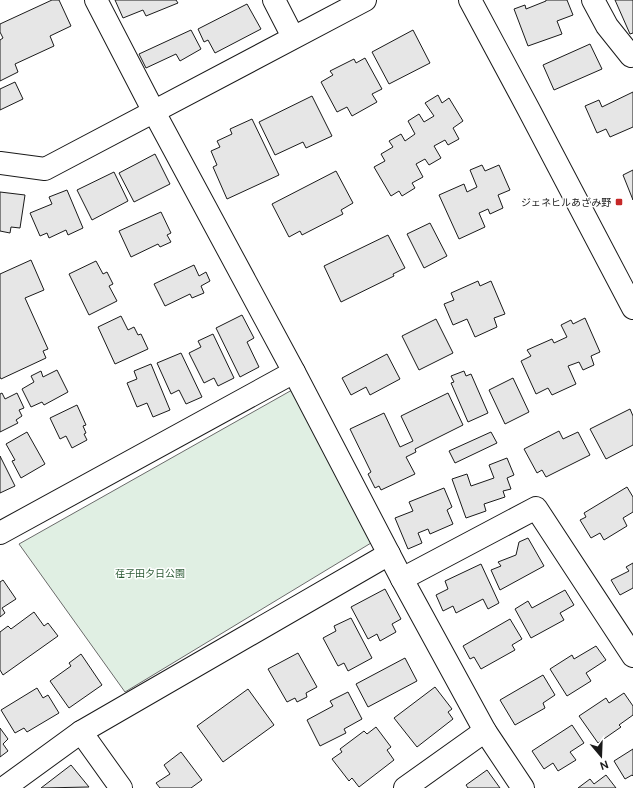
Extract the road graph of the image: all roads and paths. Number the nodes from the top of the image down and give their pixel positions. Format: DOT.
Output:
graph roads {
  1 [pos="96,0"];
  2 [pos="274,0"];
  3 [pos="365,0"];
  4 [pos="470,0"];
  5 [pos="593,0"];
  6 [pos="293,37"];
  7 [pos="633,55"];
  8 [pos="154,112"];
  9 [pos="0,163"];
  10 [pos="633,308"];
  11 [pos="294,372"];
  12 [pos="0,532"];
  13 [pos="390,554"];
  14 [pos="402,579"];
  15 [pos="633,656"];
  16 [pos="485,731"];
  17 [pos="81,732"];
  18 [pos="4,788"];
  19 [pos="120,788"];
  20 [pos="405,788"];
  21 [pos="523,788"];
  1 -- 8 [label="street"];
  2 -- 6 [label="street"];
  3 -- 6 [label="street"];
  4 -- 10 [label="street"];
  5 -- 7 [label="street"];
  6 -- 8 [label="street"];
  8 -- 9 [label="street"];
  8 -- 11 [label="street"];
  11 -- 12 [label="street"];
  11 -- 13 [label="street"];
  13 -- 14 [label="street"];
  13 -- 17 [label="street"];
  14 -- 15 [label="street"];
  14 -- 16 [label="street"];
  16 -- 20 [label="street"];
  16 -- 21 [label="street"];
  17 -- 18 [label="street"];
  17 -- 19 [label="street"];
}
